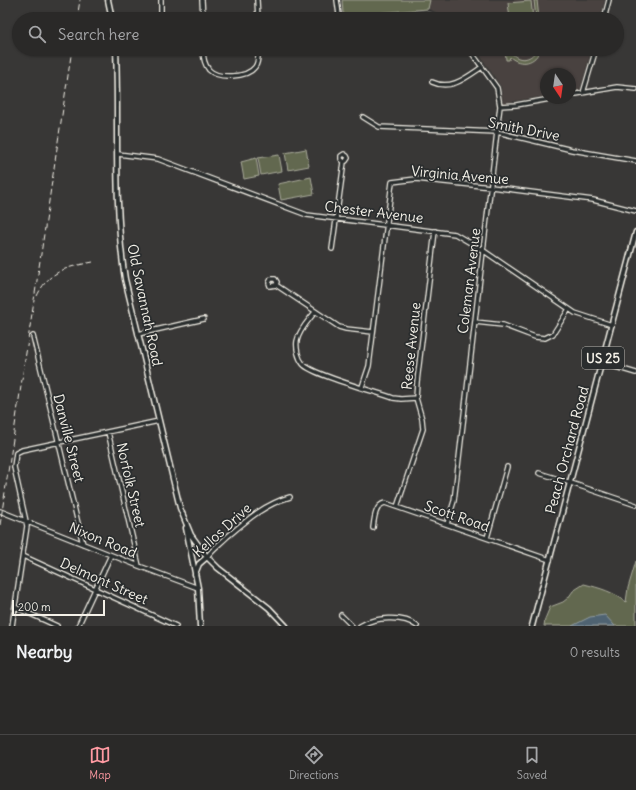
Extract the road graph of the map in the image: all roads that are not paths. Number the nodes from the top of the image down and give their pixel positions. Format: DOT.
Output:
graph roads {
  1 [pos="108,0"];
  2 [pos="160,0"];
  3 [pos="202,0"];
  4 [pos="257,0"];
  5 [pos="337,0"];
  6 [pos="609,0"];
  7 [pos="111,12"];
  8 [pos="161,12"];
  9 [pos="202,12"];
  10 [pos="258,12"];
  11 [pos="338,12"];
  12 [pos="606,12"];
  13 [pos="116,56"];
  14 [pos="204,56"];
  15 [pos="258,56"];
  16 [pos="474,56"];
  17 [pos="594,56"];
  18 [pos="482,67"];
  19 [pos="432,82"];
  20 [pos="636,89"];
  21 [pos="583,93"];
  22 [pos="576,94"];
  23 [pos="540,101"];
  24 [pos="500,106"];
  25 [pos="362,116"];
  26 [pos="497,132"];
  27 [pos="118,154"];
  28 [pos="636,161"];
  29 [pos="344,162"];
  30 [pos="491,187"];
  31 [pos="636,211"];
  32 [pos="337,219"];
  33 [pos="386,225"];
  34 [pos="435,231"];
  35 [pos="636,232"];
  36 [pos="332,249"];
  37 [pos="484,251"];
  38 [pos="276,285"];
  39 [pos="569,309"];
  40 [pos="315,312"];
  41 [pos="204,319"];
  42 [pos="475,322"];
  43 [pos="612,324"];
  44 [pos="373,332"];
  45 [pos="138,334"];
  46 [pos="33,336"];
  47 [pos="602,363"];
  48 [pos="636,373"];
  49 [pos="362,388"];
  50 [pos="416,398"];
  51 [pos="159,421"];
  52 [pos="108,432"];
  53 [pos="59,442"];
  54 [pos="507,467"];
  55 [pos="538,473"];
  56 [pos="570,483"];
  57 [pos="290,497"];
  58 [pos="636,505"];
  59 [pos="397,507"];
  60 [pos="0,511"];
  61 [pos="184,519"];
  62 [pos="27,522"];
  63 [pos="447,524"];
  64 [pos="373,528"];
  65 [pos="487,538"];
  66 [pos="83,544"];
  67 [pos="111,555"];
  68 [pos="23,556"];
  69 [pos="207,557"];
  70 [pos="550,560"];
  71 [pos="139,566"];
  72 [pos="195,574"];
  73 [pos="198,588"];
  74 [pos="95,589"];
  75 [pos="15,607"];
  76 [pos="341,615"];
  77 [pos="12,626"];
  78 [pos="57,626"];
  79 [pos="78,626"];
  80 [pos="176,626"];
  81 [pos="200,626"];
  82 [pos="286,626"];
  83 [pos="352,626"];
  84 [pos="360,626"];
  85 [pos="417,626"];
  86 [pos="532,626"];
  1 -- 7 [label="main road"];
  2 -- 8 [label="street"];
  3 -- 9 [label="street"];
  4 -- 10 [label="street"];
  5 -- 11 [label="street"];
  6 -- 12 [label="street"];
  13 -- 27 [label="main road, Old Savannah Road"];
  14 -- 15 [label="street"];
  16 -- 18 [label="street, Coleman Avenue"];
  17 -- 21 [label="street"];
  18 -- 19 [label="street"];
  18 -- 24 [label="street, Coleman Avenue"];
  20 -- 21 [label="street"];
  21 -- 22 [label="street"];
  23 -- 24 [label="street"];
  24 -- 26 [label="street, Coleman Avenue"];
  25 -- 26 [label="street, Smith Drive"];
  26 -- 28 [label="street, Smith Drive"];
  26 -- 30 [label="street, Coleman Avenue"];
  27 -- 32 [label="street, Chester Avenue"];
  27 -- 45 [label="main road, Old Savannah Road"];
  29 -- 32 [label="street"];
  30 -- 31 [label="street, Virginia Avenue"];
  30 -- 33 [label="street, Virginia Avenue"];
  30 -- 37 [label="street, Coleman Avenue"];
  32 -- 33 [label="street, Chester Avenue"];
  32 -- 36 [label="street"];
  33 -- 34 [label="street, Chester Avenue"];
  33 -- 44 [label="street, Virginia Avenue"];
  34 -- 37 [label="street, Chester Avenue"];
  34 -- 50 [label="street, Reese Avenue"];
  35 -- 43 [label="main road, Peach Orchard Road / US 25"];
  37 -- 39 [label="street, Chester Avenue"];
  37 -- 42 [label="street, Coleman Avenue"];
  38 -- 40 [label="street"];
  39 -- 42 [label="street"];
  39 -- 43 [label="street, Chester Avenue"];
  40 -- 44 [label="street"];
  40 -- 49 [label="street"];
  41 -- 45 [label="street"];
  42 -- 63 [label="street, Coleman Avenue"];
  43 -- 47 [label="main road, Peach Orchard Road / US 25"];
  44 -- 49 [label="street, Virginia Avenue"];
  45 -- 51 [label="main road, Old Savannah Road"];
  46 -- 53 [label="street, Danville Street"];
  47 -- 48 [label="street"];
  47 -- 56 [label="main road, Peach Orchard Road / US 25"];
  49 -- 50 [label="street"];
  50 -- 59 [label="street, Reese Avenue"];
  51 -- 52 [label="street"];
  51 -- 61 [label="main road, Old Savannah Road"];
  52 -- 53 [label="street"];
  52 -- 71 [label="street, Norfolk Street"];
  53 -- 62 [label="street"];
  53 -- 66 [label="street, Danville Street"];
  54 -- 65 [label="street"];
  55 -- 56 [label="street"];
  56 -- 58 [label="street"];
  56 -- 70 [label="main road, Peach Orchard Road / US 25"];
  57 -- 69 [label="street, Kellos Drive"];
  59 -- 63 [label="street, Scott Road"];
  59 -- 64 [label="street, Scott Road"];
  60 -- 62 [label="street, Nixon Road"];
  61 -- 69 [label="main road"];
  61 -- 72 [label="main road"];
  62 -- 66 [label="street, Nixon Road"];
  62 -- 68 [label="street"];
  63 -- 65 [label="street, Scott Road"];
  65 -- 70 [label="street, Scott Road"];
  66 -- 67 [label="street, Nixon Road"];
  67 -- 71 [label="street, Nixon Road"];
  67 -- 74 [label="street"];
  68 -- 74 [label="street, Delmont Street"];
  68 -- 75 [label="street"];
  69 -- 72 [label="main road, Kellos Drive"];
  69 -- 82 [label="main road"];
  70 -- 86 [label="main road, Peach Orchard Road / US 25"];
  71 -- 73 [label="street, Nixon Road"];
  72 -- 73 [label="main road"];
  73 -- 81 [label="main road"];
  74 -- 79 [label="street"];
  74 -- 80 [label="street, Delmont Street"];
  75 -- 77 [label="street"];
  75 -- 78 [label="street"];
  76 -- 83 [label="street"];
  84 -- 85 [label="street"];
}
